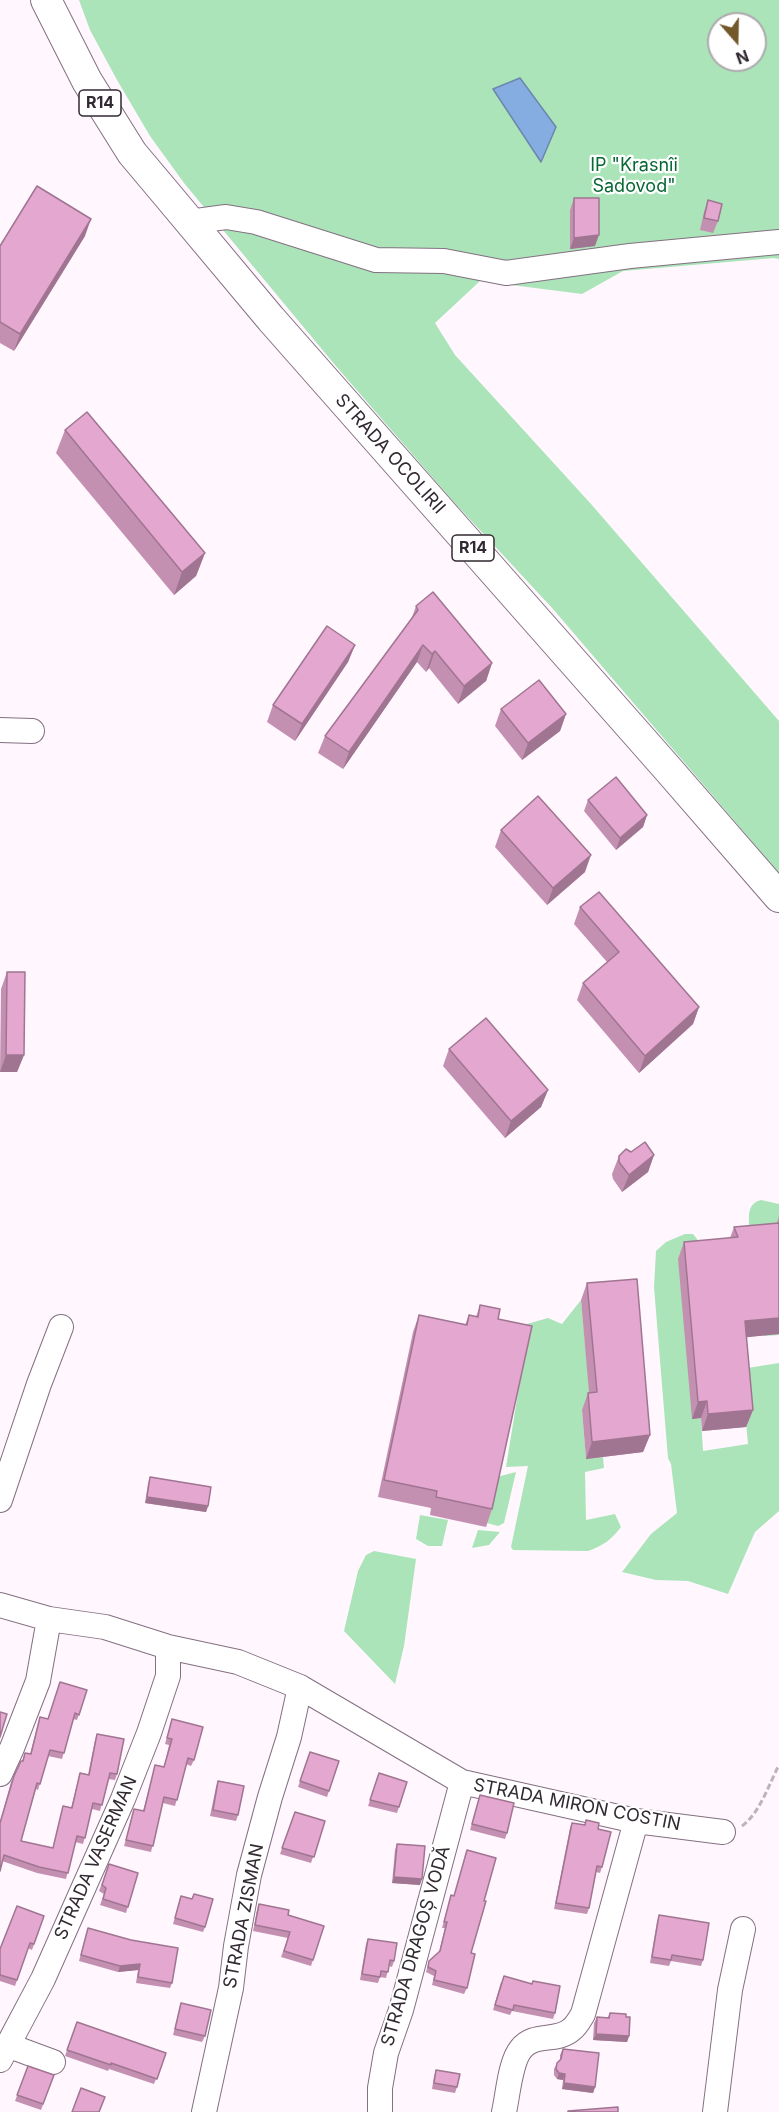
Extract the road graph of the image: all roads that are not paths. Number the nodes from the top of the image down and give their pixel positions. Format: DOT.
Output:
graph roads {
  1 [pos="46,0"];
  2 [pos="64,0"];
  3 [pos="169,197"];
  4 [pos="189,222"];
  5 [pos="778,241"];
  6 [pos="0,730"];
  7 [pos="32,731"];
  8 [pos="779,897"];
  9 [pos="61,1327"];
  10 [pos="0,1500"];
  11 [pos="0,1605"];
  12 [pos="49,1619"];
  13 [pos="168,1647"];
  14 [pos="300,1687"];
  15 [pos="0,1774"];
  16 [pos="462,1782"];
  17 [pos="636,1821"];
  18 [pos="723,1832"];
  19 [pos="743,1929"];
  20 [pos="9,2021"];
  21 [pos="4,2052"];
  22 [pos="53,2062"];
  23 [pos="204,2112"];
  24 [pos="380,2112"];
  25 [pos="504,2112"];
  26 [pos="715,2112"];
  1 -- 3 [label="main road, R14"];
  2 -- 3 [label="main road, R14"];
  3 -- 4 [label="main road, STRADA OCOLIRII / R14"];
  4 -- 5 [label="street"];
  4 -- 8 [label="main road, STRADA OCOLIRII / R14"];
  6 -- 7 [label="street"];
  9 -- 10 [label="street"];
  11 -- 12 [label="street, STRADA MIRON COSTIN"];
  12 -- 13 [label="street, STRADA MIRON COSTIN"];
  12 -- 15 [label="street"];
  13 -- 14 [label="street, STRADA MIRON COSTIN"];
  13 -- 20 [label="street, STRADA VASERMAN"];
  14 -- 16 [label="street, STRADA MIRON COSTIN"];
  14 -- 23 [label="street, STRADA ZISMAN"];
  16 -- 17 [label="street, STRADA MIRON COSTIN"];
  16 -- 24 [label="street, STRADA DRAGOȘ VODĂ"];
  17 -- 18 [label="street, STRADA MIRON COSTIN"];
  17 -- 25 [label="street"];
  19 -- 26 [label="street"];
  20 -- 21 [label="street, STRADA VASERMAN"];
  21 -- 22 [label="street"];
}
